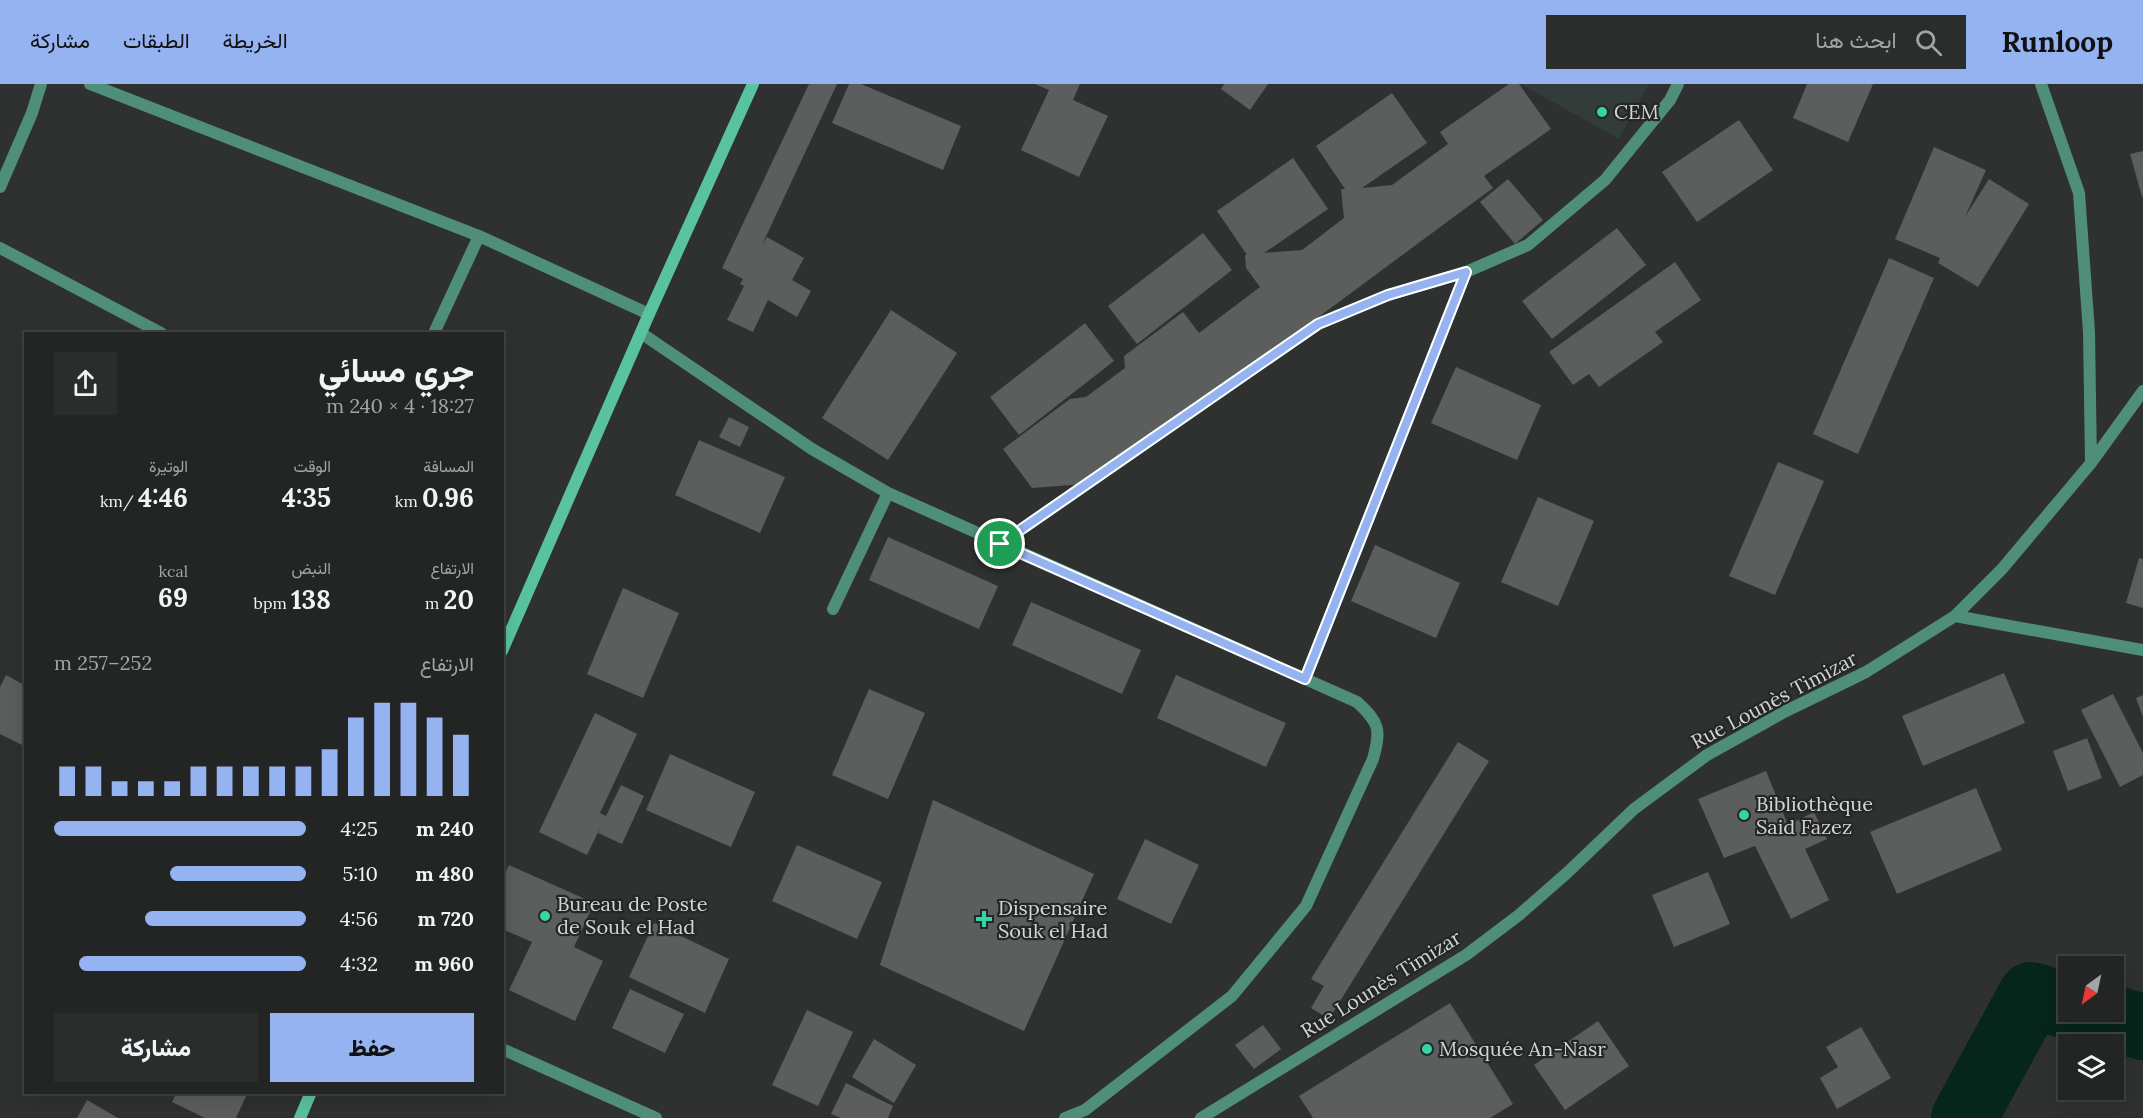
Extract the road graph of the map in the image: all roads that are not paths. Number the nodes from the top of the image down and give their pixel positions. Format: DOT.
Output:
graph roads {
  1 [pos="42,84"];
  2 [pos="90,84"];
  3 [pos="753,84"];
  4 [pos="1678,84"];
  5 [pos="2041,84"];
  6 [pos="0,188"];
  7 [pos="479,236"];
  8 [pos="0,248"];
  9 [pos="1466,272"];
  10 [pos="649,314"];
  11 [pos="159,332"];
  12 [pos="434,332"];
  13 [pos="641,333"];
  14 [pos="2143,391"];
  15 [pos="2091,463"];
  16 [pos="888,493"];
  17 [pos="1000,544"];
  18 [pos="833,609"];
  19 [pos="1955,616"];
  20 [pos="504,646"];
  21 [pos="2143,650"];
  22 [pos="1305,679"];
  23 [pos="504,1050"];
  24 [pos="310,1094"];
  25 [pos="300,1118"];
  26 [pos="656,1118"];
  27 [pos="1065,1118"];
  28 [pos="1201,1118"];
  1 -- 6 [label="street"];
  2 -- 7 [label="street"];
  3 -- 10 [label="main road"];
  4 -- 9 [label="street"];
  5 -- 15 [label="street"];
  7 -- 10 [label="street"];
  7 -- 12 [label="street"];
  8 -- 11 [label="street"];
  9 -- 17 [label="street"];
  9 -- 22 [label="street"];
  10 -- 13 [label="main road"];
  13 -- 16 [label="street"];
  13 -- 20 [label="main road"];
  14 -- 15 [label="street, Rue Lounès Timizar"];
  15 -- 19 [label="street, Rue Lounès Timizar"];
  16 -- 17 [label="street"];
  16 -- 18 [label="street"];
  17 -- 22 [label="street"];
  19 -- 21 [label="street"];
  19 -- 28 [label="street, Rue Lounès Timizar"];
  22 -- 27 [label="street"];
  23 -- 26 [label="street"];
  24 -- 25 [label="main road"];
}
